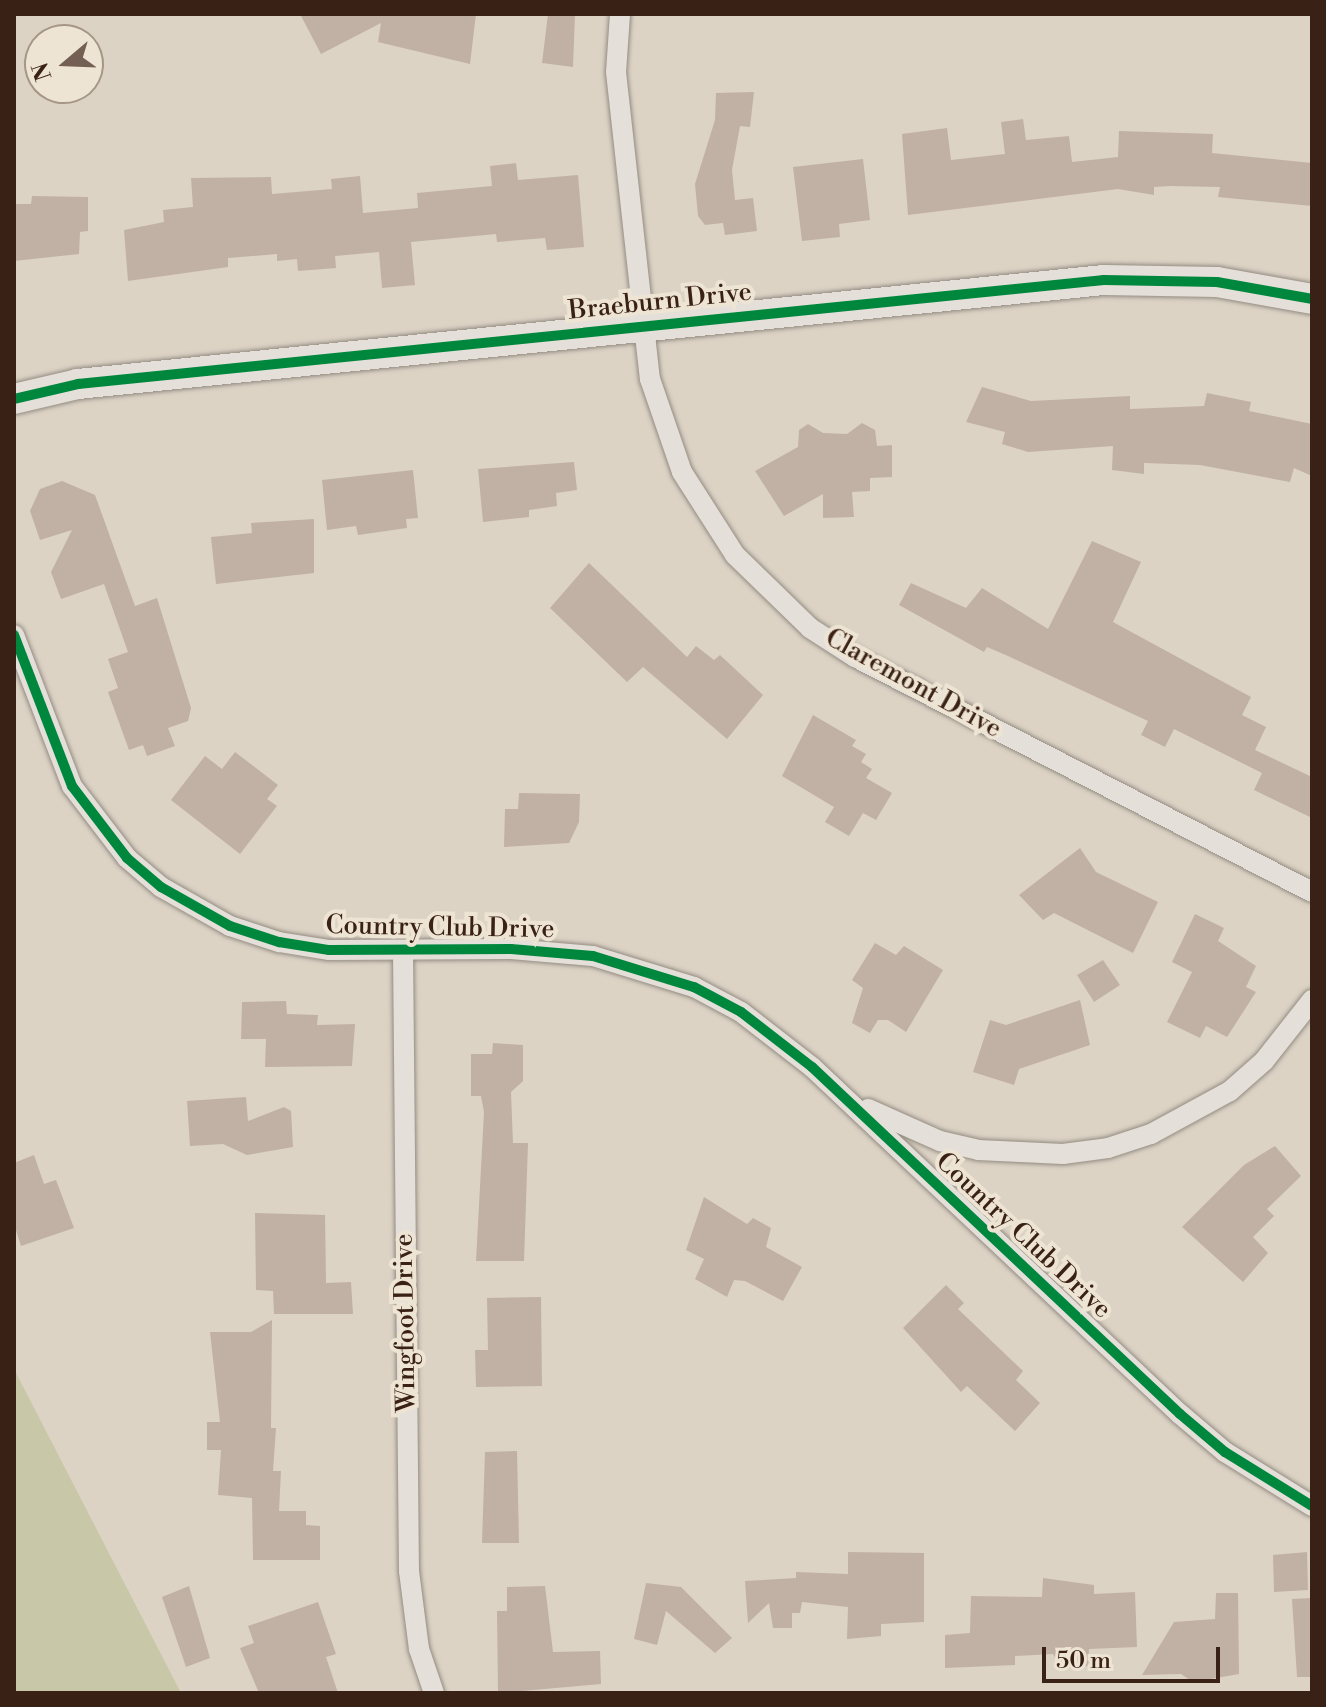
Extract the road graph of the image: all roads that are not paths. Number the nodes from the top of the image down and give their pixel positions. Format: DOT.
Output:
graph roads {
  1 [pos="620,14"];
  2 [pos="1312,299"];
  3 [pos="641,326"];
  4 [pos="14,399"];
  5 [pos="14,635"];
  6 [pos="1312,892"];
  7 [pos="403,950"];
  8 [pos="1312,1000"];
  9 [pos="825,1079"];
  10 [pos="1312,1506"];
  11 [pos="434,1693"];
  1 -- 3 [label="street, Claremont Drive"];
  2 -- 3 [label="street, Braeburn Drive"];
  3 -- 4 [label="street, Braeburn Drive"];
  3 -- 6 [label="street, Claremont Drive"];
  5 -- 7 [label="street, Country Club Drive"];
  7 -- 9 [label="street, Country Club Drive"];
  7 -- 11 [label="street, Wingfoot Drive"];
  8 -- 9 [label="street"];
  9 -- 10 [label="street, Country Club Drive"];
}
